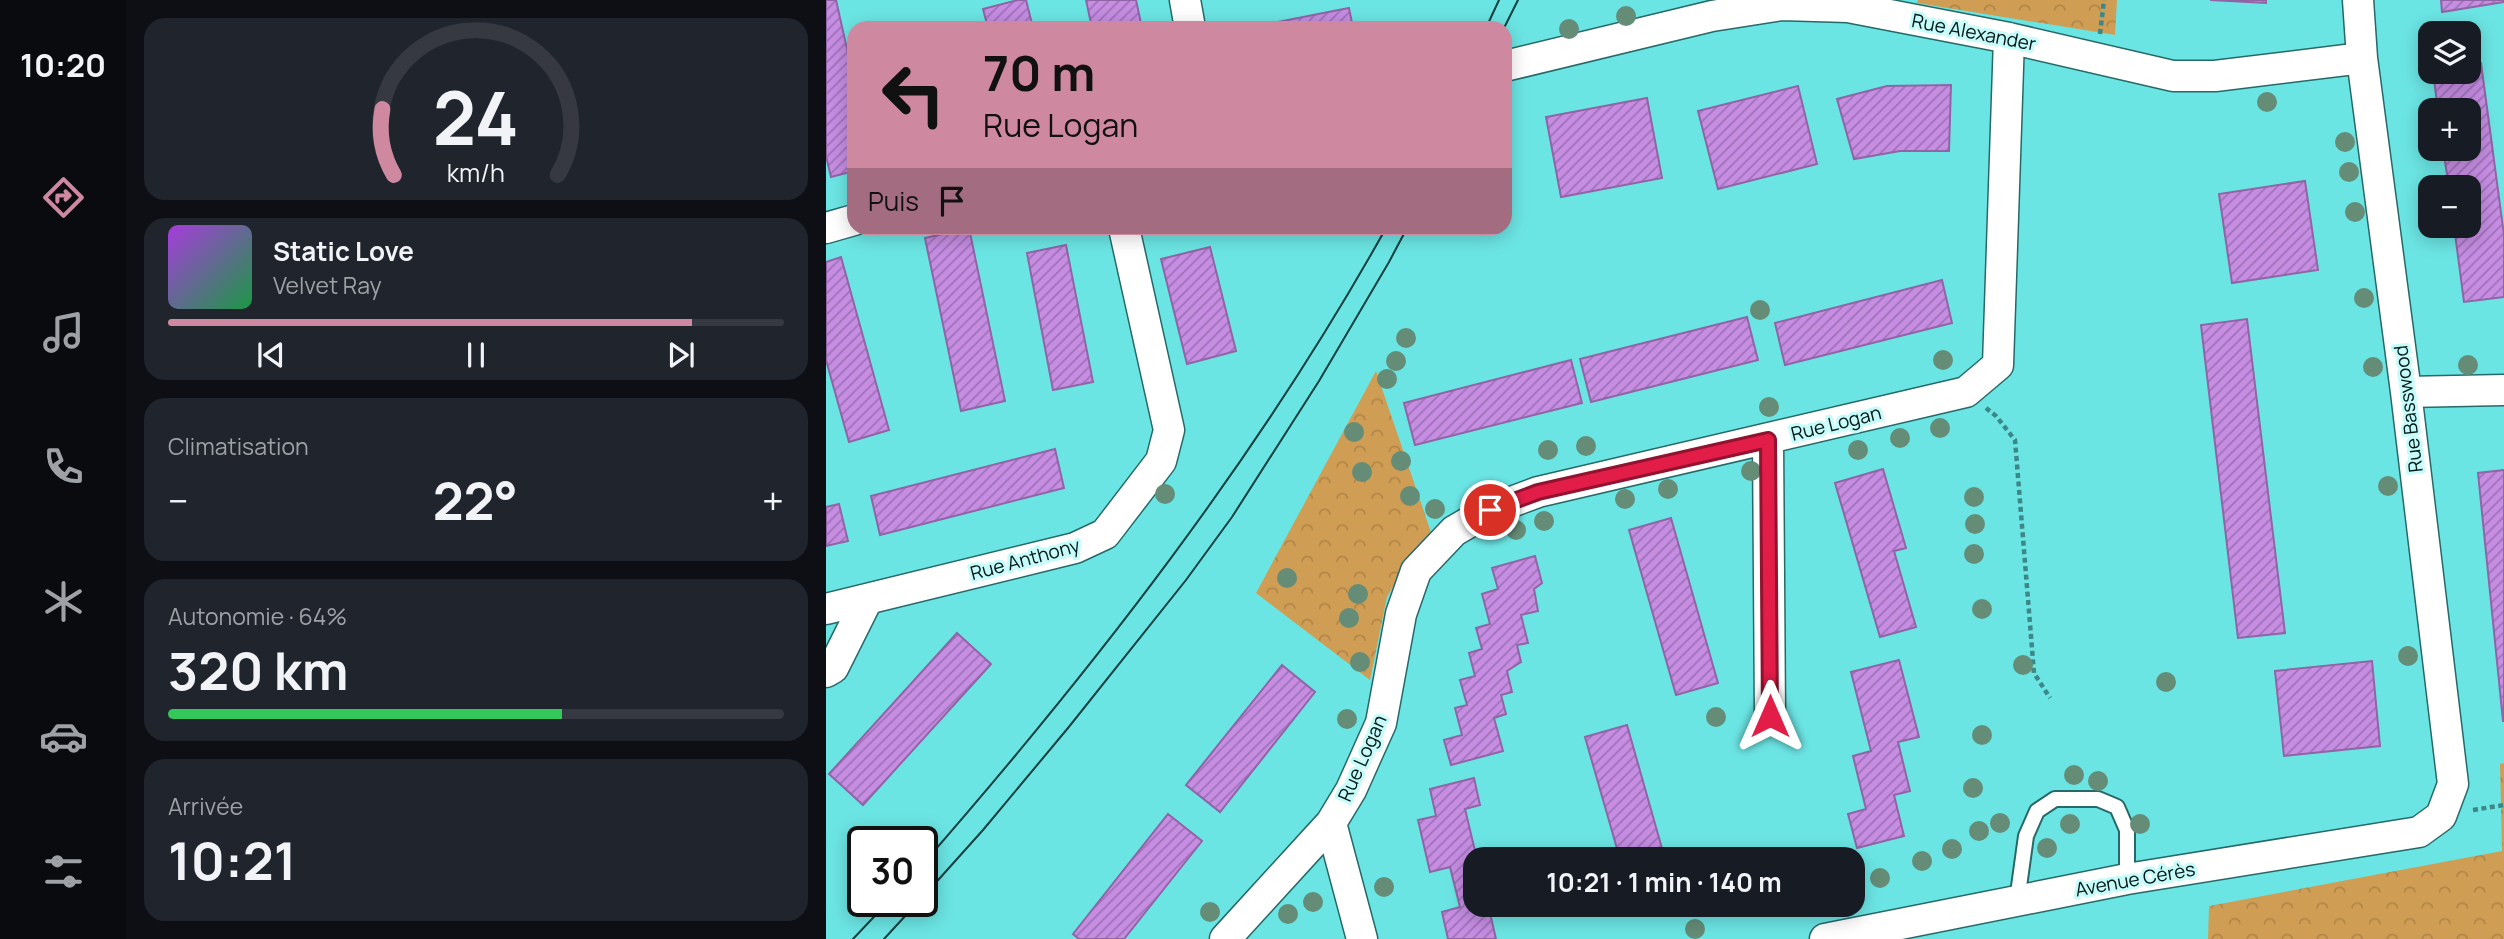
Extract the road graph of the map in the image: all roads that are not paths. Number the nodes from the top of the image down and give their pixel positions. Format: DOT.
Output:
graph roads {
  1 [pos="1185,0"];
  2 [pos="2358,0"];
  3 [pos="1773,3"];
  4 [pos="1189,21"];
  5 [pos="2009,37"];
  6 [pos="2362,58"];
  7 [pos="1512,64"];
  8 [pos="847,222"];
  9 [pos="826,228"];
  10 [pos="1126,235"];
  11 [pos="2504,390"];
  12 [pos="2406,393"];
  13 [pos="1768,440"];
  14 [pos="867,600"];
  15 [pos="826,609"];
  16 [pos="826,673"];
  17 [pos="1770,716"];
  18 [pos="2441,816"];
  19 [pos="1331,823"];
  20 [pos="2127,880"];
  21 [pos="2017,901"];
  22 [pos="1225,939"];
  23 [pos="1362,939"];
  24 [pos="1825,939"];
  1 -- 4 [label="street"];
  2 -- 6 [label="street, Rue Basswood"];
  3 -- 5 [label="street, Rue Alexander"];
  3 -- 7 [label="street, Rue Alexander"];
  5 -- 6 [label="street, Rue Alexander"];
  5 -- 13 [label="street, Rue Logan"];
  6 -- 12 [label="street, Rue Basswood"];
  8 -- 9 [label="street"];
  10 -- 14 [label="street, Rue Anthony"];
  11 -- 12 [label="street"];
  12 -- 18 [label="street, Rue Basswood"];
  13 -- 17 [label="street"];
  13 -- 19 [label="street, Rue Logan"];
  14 -- 15 [label="street, Rue Anthony"];
  14 -- 16 [label="street"];
  18 -- 20 [label="street, Avenue Cérès"];
  19 -- 22 [label="street, Rue Logan"];
  19 -- 23 [label="street"];
  20 -- 21 [label="street, Avenue Cérès"];
  20 -- 21 [label="lane"];
  21 -- 24 [label="street, Avenue Cérès"];
}
